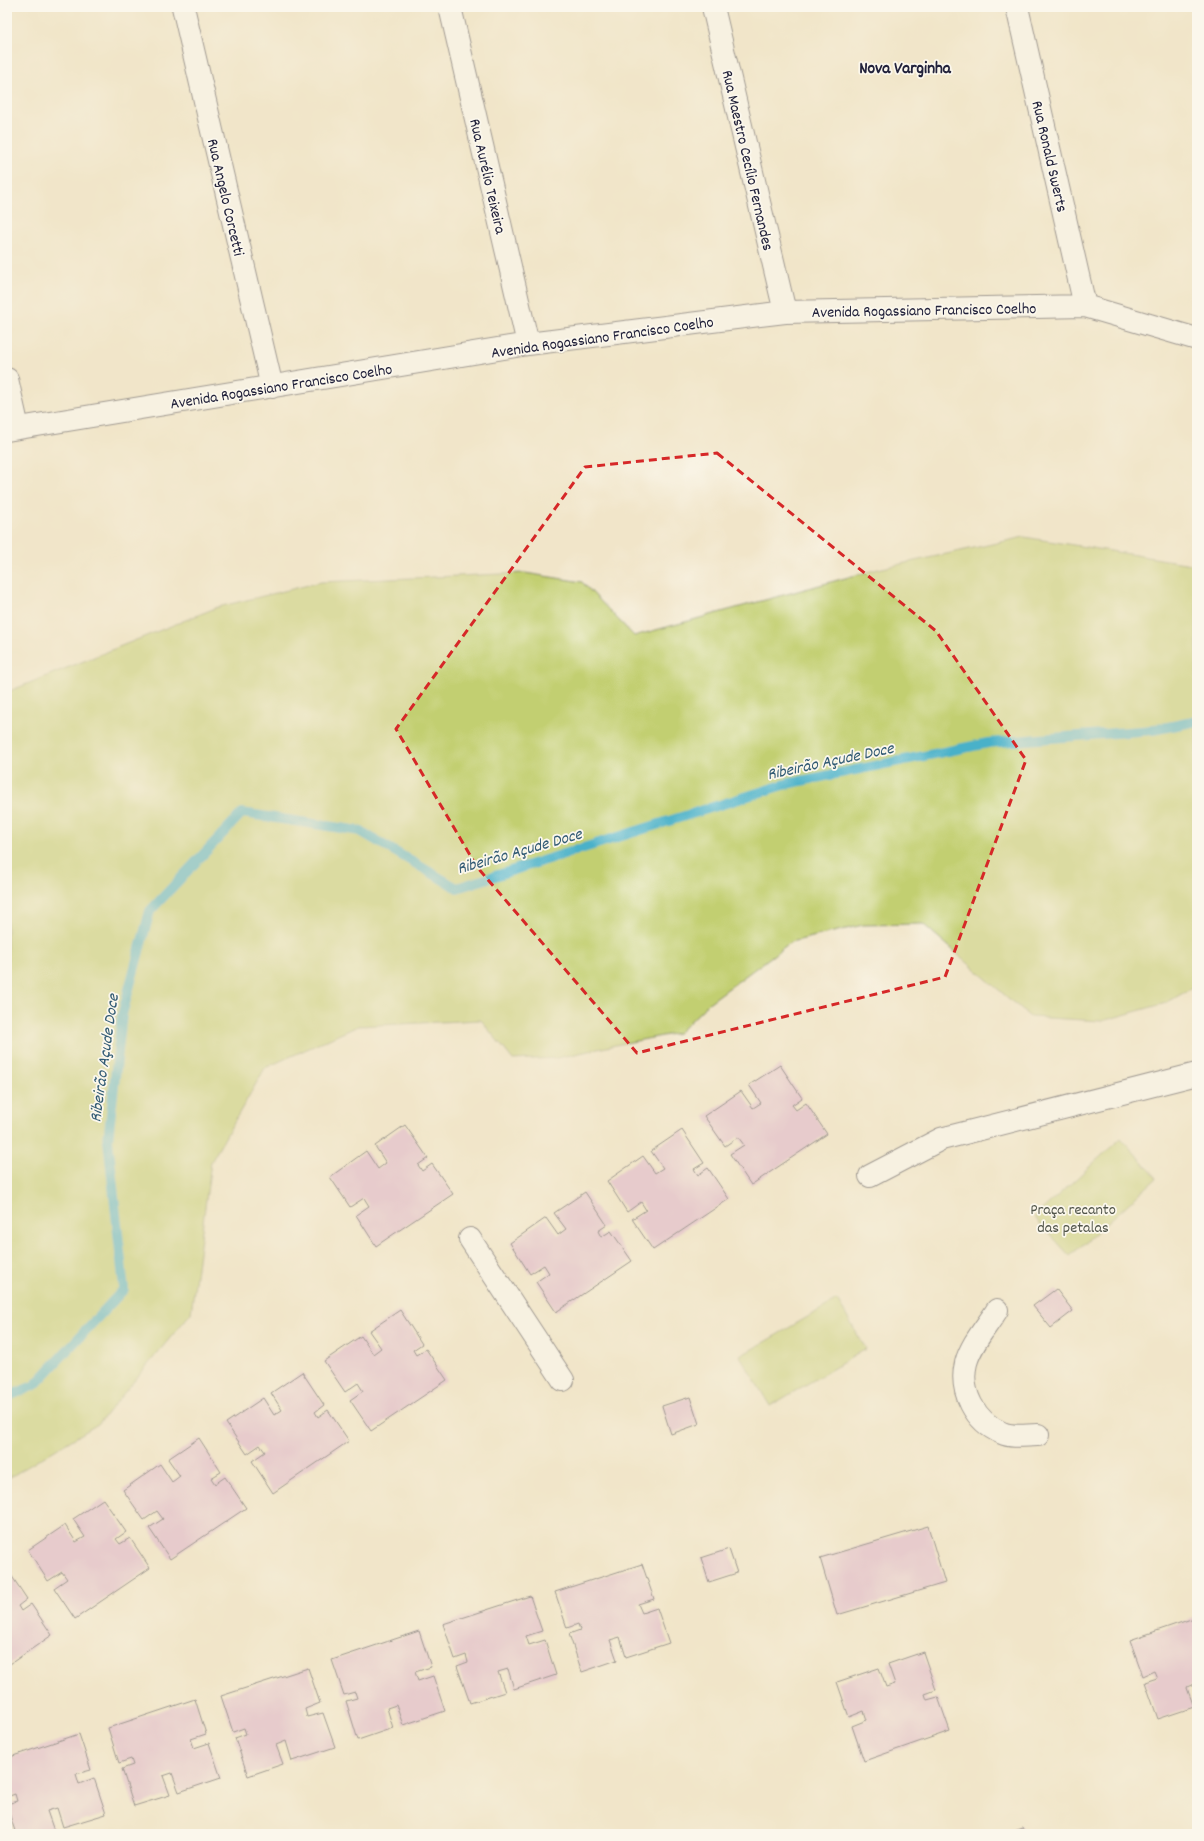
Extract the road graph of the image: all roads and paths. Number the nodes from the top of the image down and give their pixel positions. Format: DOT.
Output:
graph roads {
  1 [pos="183,7"];
  2 [pos="450,7"];
  3 [pos="714,7"];
  4 [pos="1016,7"];
  5 [pos="1084,306"];
  6 [pos="785,312"];
  7 [pos="1197,340"];
  8 [pos="528,344"];
  9 [pos="7,379"];
  10 [pos="272,386"];
  11 [pos="13,429"];
  12 [pos="1197,1074"];
  13 [pos="870,1176"];
  14 [pos="470,1239"];
  15 [pos="997,1310"];
  16 [pos="563,1380"];
  17 [pos="1038,1435"];
  1 -- 10 [label="street, Rua Angelo Corcetti"];
  2 -- 8 [label="street, Rua Aurélio Teixeira"];
  3 -- 6 [label="street, Rua Maestro Cecílio Fernandes"];
  4 -- 5 [label="street, Rua Ronald Swerts"];
  5 -- 6 [label="street, Avenida Rogassiano Francisco Coelho"];
  5 -- 7 [label="street, Avenida Rogassiano Francisco Coelho"];
  6 -- 8 [label="street, Avenida Rogassiano Francisco Coelho"];
  8 -- 10 [label="street, Avenida Rogassiano Francisco Coelho"];
  9 -- 11 [label="street"];
  10 -- 11 [label="street, Avenida Rogassiano Francisco Coelho"];
  12 -- 13 [label="street"];
  14 -- 16 [label="street"];
  15 -- 17 [label="street"];
}
